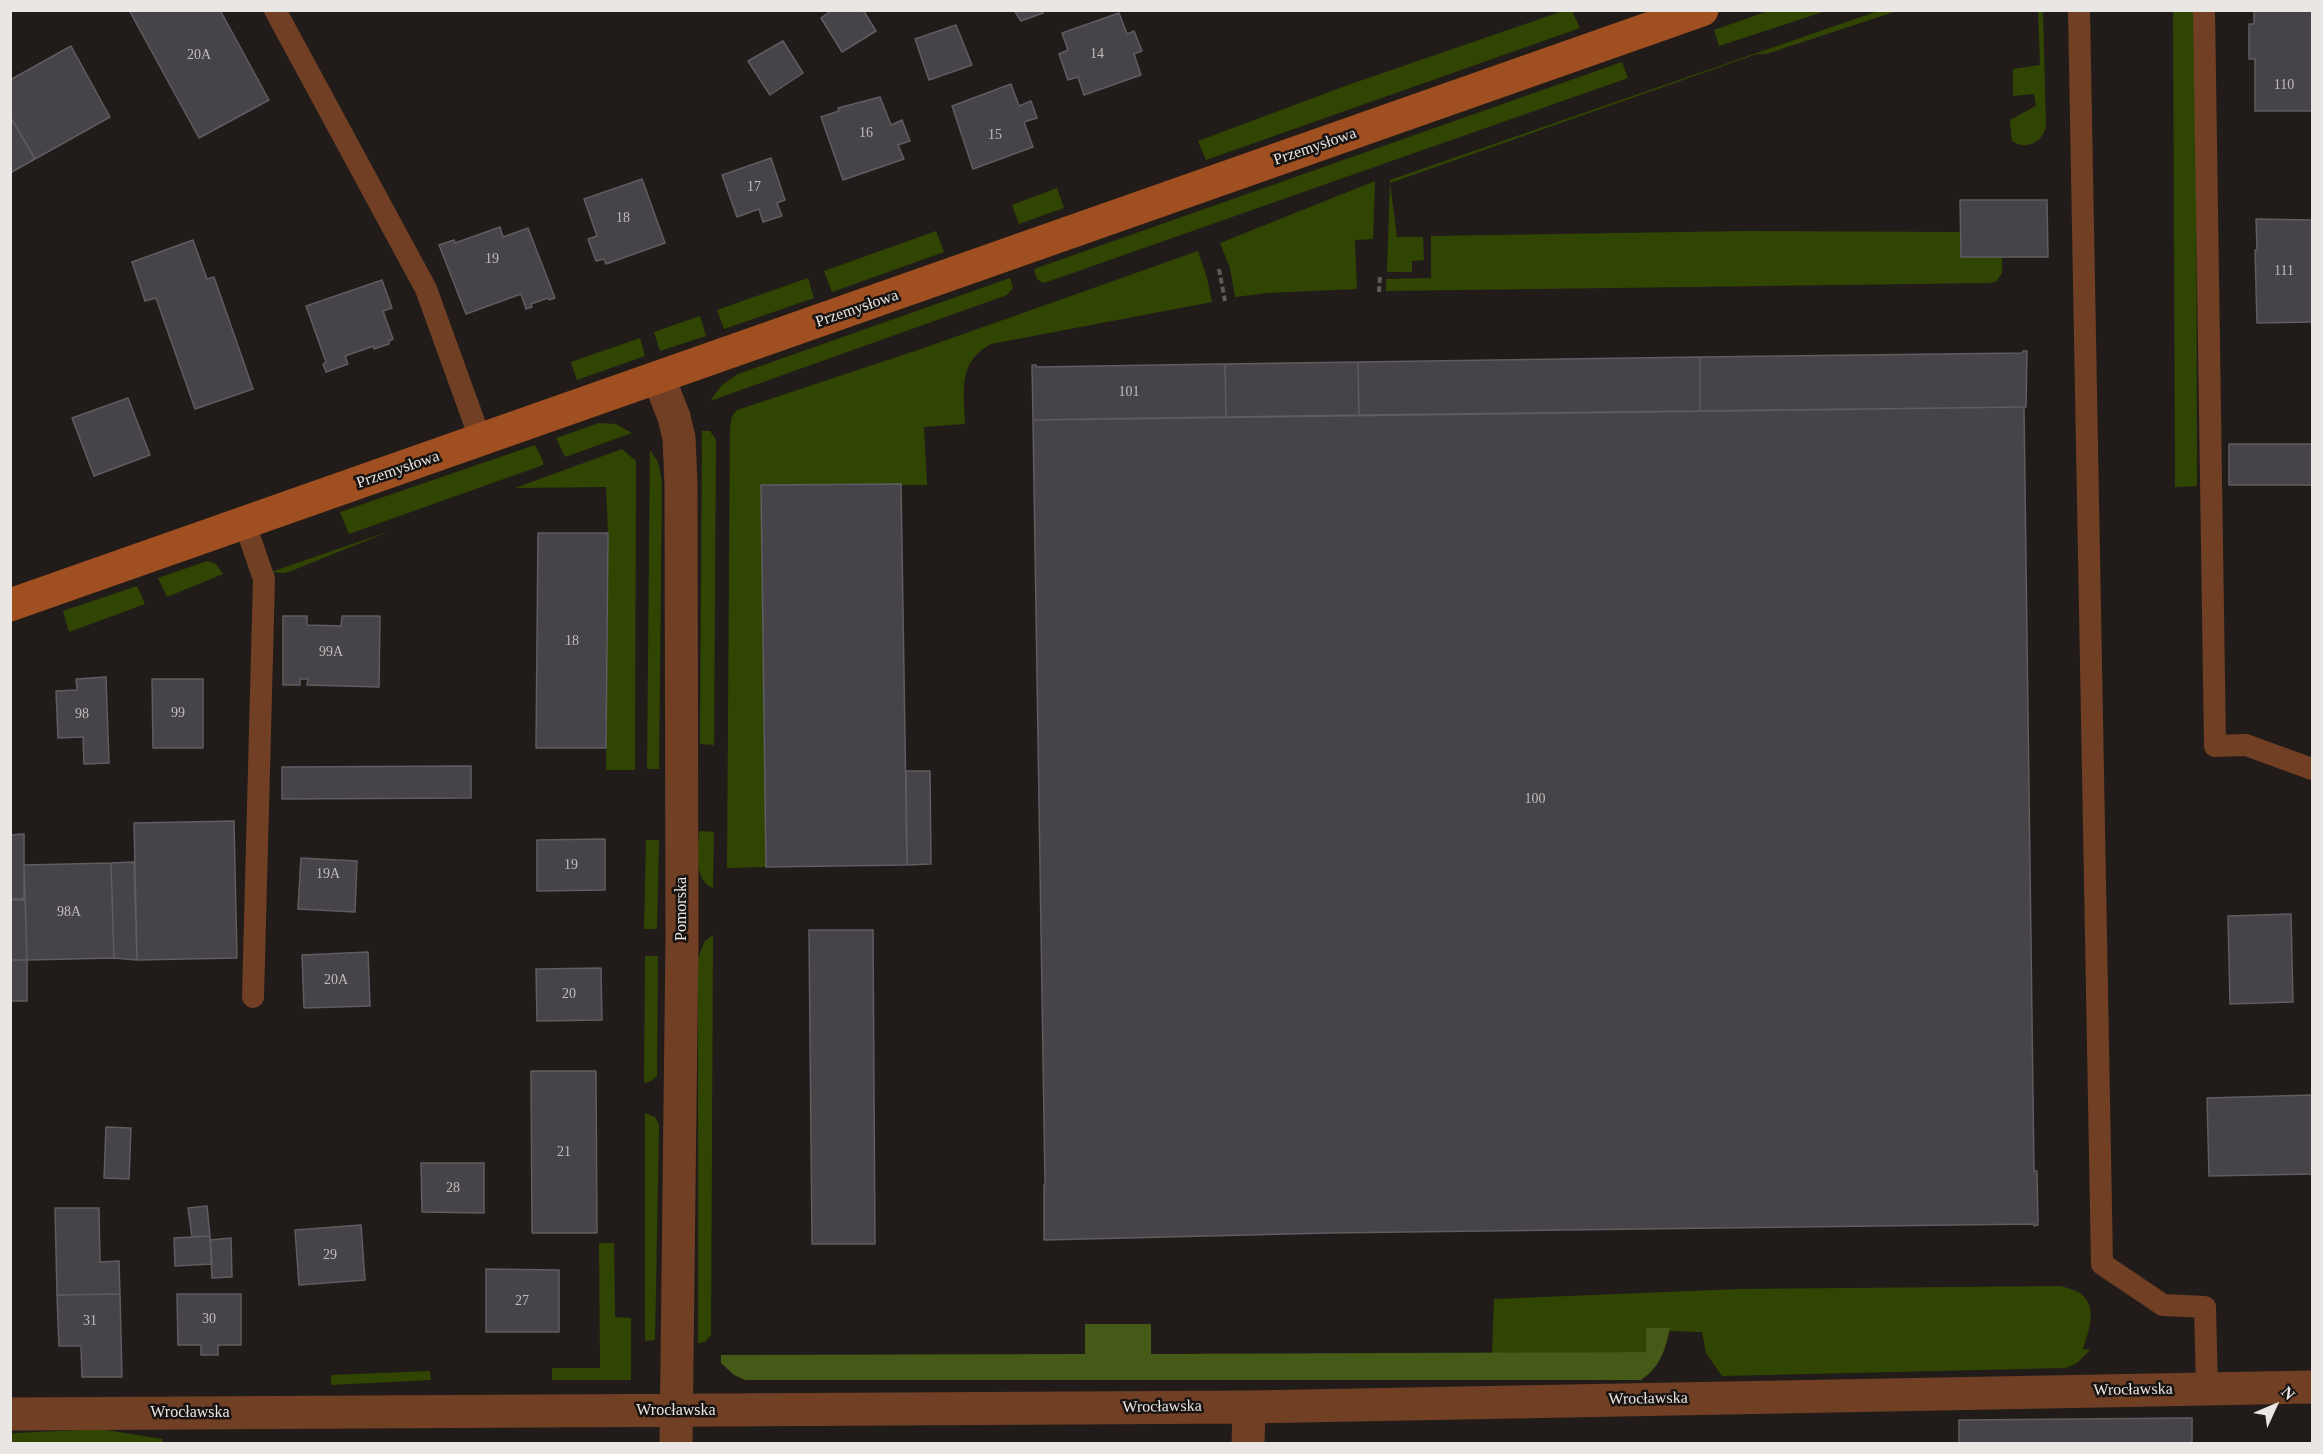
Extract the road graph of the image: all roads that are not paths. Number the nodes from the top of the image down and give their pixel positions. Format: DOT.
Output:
graph roads {
  1 [pos="275,10"];
  2 [pos="1702,10"];
  3 [pos="2079,10"];
  4 [pos="2204,10"];
  5 [pos="659,379"];
  6 [pos="481,441"];
  7 [pos="245,524"];
  8 [pos="10,605"];
  9 [pos="2313,769"];
  10 [pos="253,997"];
  11 [pos="2313,1387"];
  12 [pos="2207,1389"];
  13 [pos="1249,1407"];
  14 [pos="10,1414"];
  15 [pos="676,1428"];
  16 [pos="1248,1443"];
  1 -- 6 [label="lane"];
  2 -- 5 [label="street, Przemysłowa"];
  3 -- 12 [label="lane"];
  4 -- 9 [label="lane"];
  5 -- 6 [label="street, Przemysłowa"];
  5 -- 15 [label="street, Pomorska"];
  6 -- 7 [label="street, Przemysłowa"];
  7 -- 8 [label="street, Przemysłowa"];
  7 -- 10 [label="lane"];
  11 -- 12 [label="street, Wrocławska"];
  12 -- 13 [label="street, Wrocławska"];
  13 -- 15 [label="street, Wrocławska"];
  13 -- 16 [label="street"];
  14 -- 15 [label="street, Wrocławska"];
}
